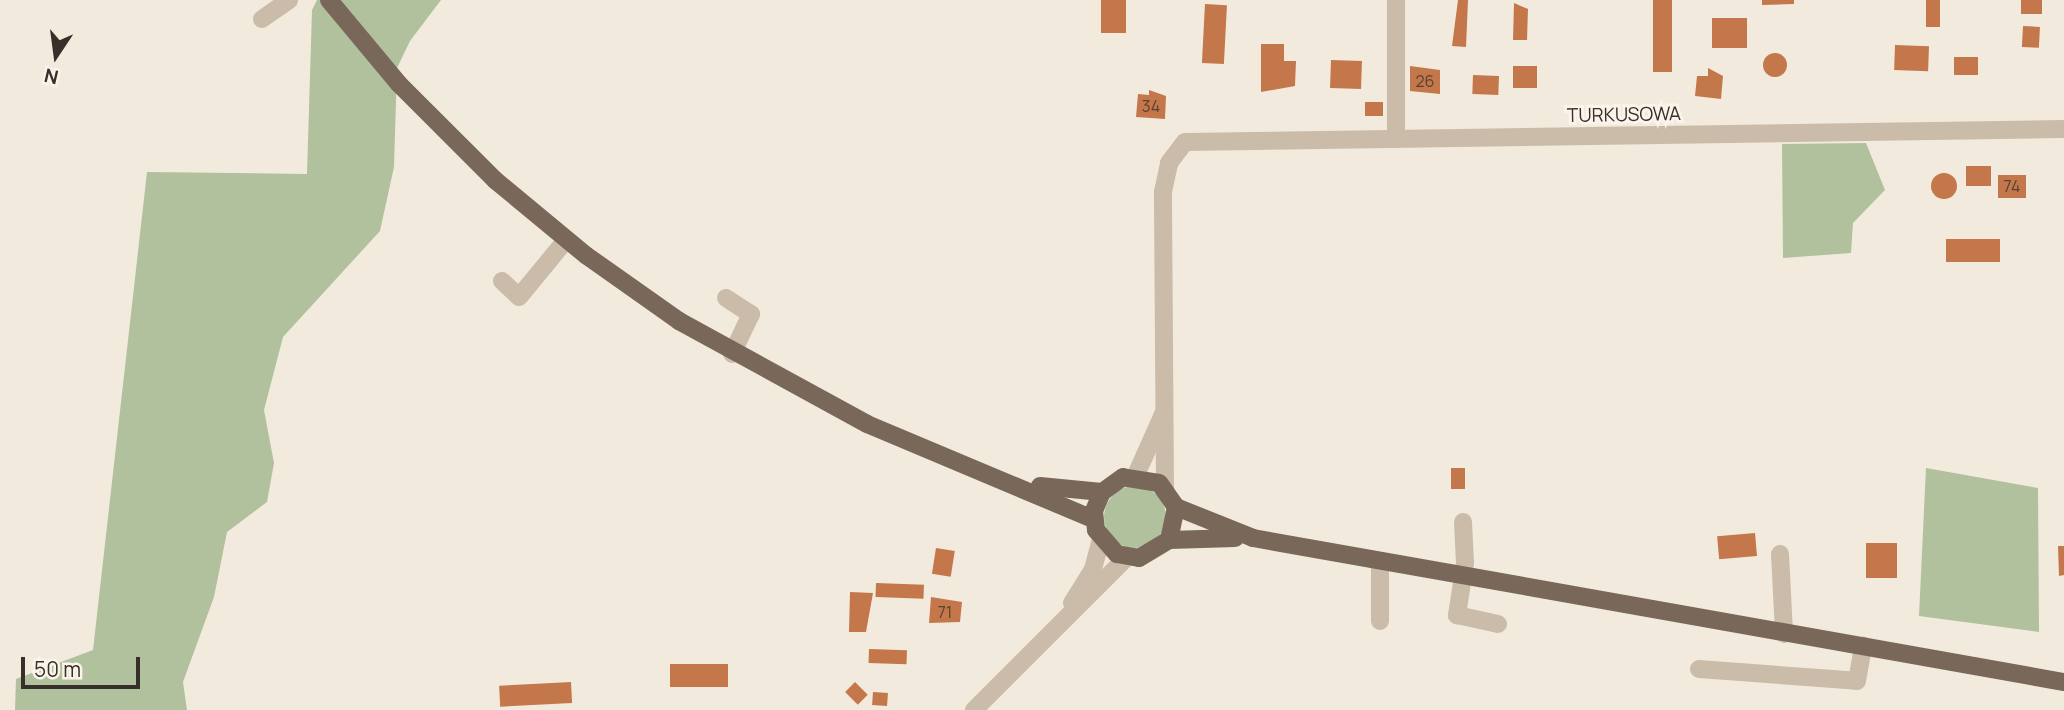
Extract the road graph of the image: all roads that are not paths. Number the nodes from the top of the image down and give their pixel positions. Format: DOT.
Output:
graph roads {
  1 [pos="289,0"];
  2 [pos="329,0"];
  3 [pos="1396,0"];
  4 [pos="262,19"];
  5 [pos="2064,129"];
  6 [pos="1396,139"];
  7 [pos="566,240"];
  8 [pos="502,281"];
  9 [pos="726,298"];
  10 [pos="733,354"];
  11 [pos="1168,402"];
  12 [pos="1136,475"];
  13 [pos="1019,483"];
  14 [pos="1165,488"];
  15 [pos="1102,492"];
  16 [pos="1176,507"];
  17 [pos="1093,519"];
  18 [pos="1463,522"];
  19 [pos="1253,538"];
  20 [pos="1101,540"];
  21 [pos="1169,540"];
  22 [pos="1780,554"];
  23 [pos="1127,557"];
  24 [pos="1380,564"];
  25 [pos="1463,578"];
  26 [pos="1380,621"];
  27 [pos="1498,624"];
  28 [pos="1784,634"];
  29 [pos="1049,635"];
  30 [pos="1863,646"];
  31 [pos="1699,668"];
  32 [pos="2064,680"];
  33 [pos="974,710"];
  1 -- 4 [label="street"];
  2 -- 7 [label="main road"];
  3 -- 6 [label="street"];
  5 -- 6 [label="street, TURKUSOWA"];
  6 -- 11 [label="street, TURKUSOWA"];
  7 -- 8 [label="street"];
  7 -- 10 [label="main road"];
  9 -- 10 [label="street"];
  10 -- 13 [label="main road"];
  11 -- 12 [label="street"];
  11 -- 14 [label="street"];
  12 -- 14 [label="main road"];
  12 -- 15 [label="main road"];
  13 -- 15 [label="main road"];
  13 -- 17 [label="main road"];
  14 -- 16 [label="main road"];
  15 -- 17 [label="main road"];
  16 -- 19 [label="main road"];
  16 -- 21 [label="main road"];
  17 -- 20 [label="main road"];
  18 -- 25 [label="street"];
  19 -- 21 [label="main road"];
  19 -- 24 [label="main road"];
  20 -- 23 [label="main road"];
  20 -- 29 [label="street"];
  21 -- 23 [label="main road"];
  22 -- 28 [label="street"];
  23 -- 29 [label="street"];
  24 -- 25 [label="main road"];
  24 -- 26 [label="street"];
  25 -- 27 [label="street"];
  25 -- 28 [label="main road"];
  28 -- 30 [label="main road"];
  29 -- 33 [label="street"];
  30 -- 31 [label="street"];
  30 -- 32 [label="main road"];
}
